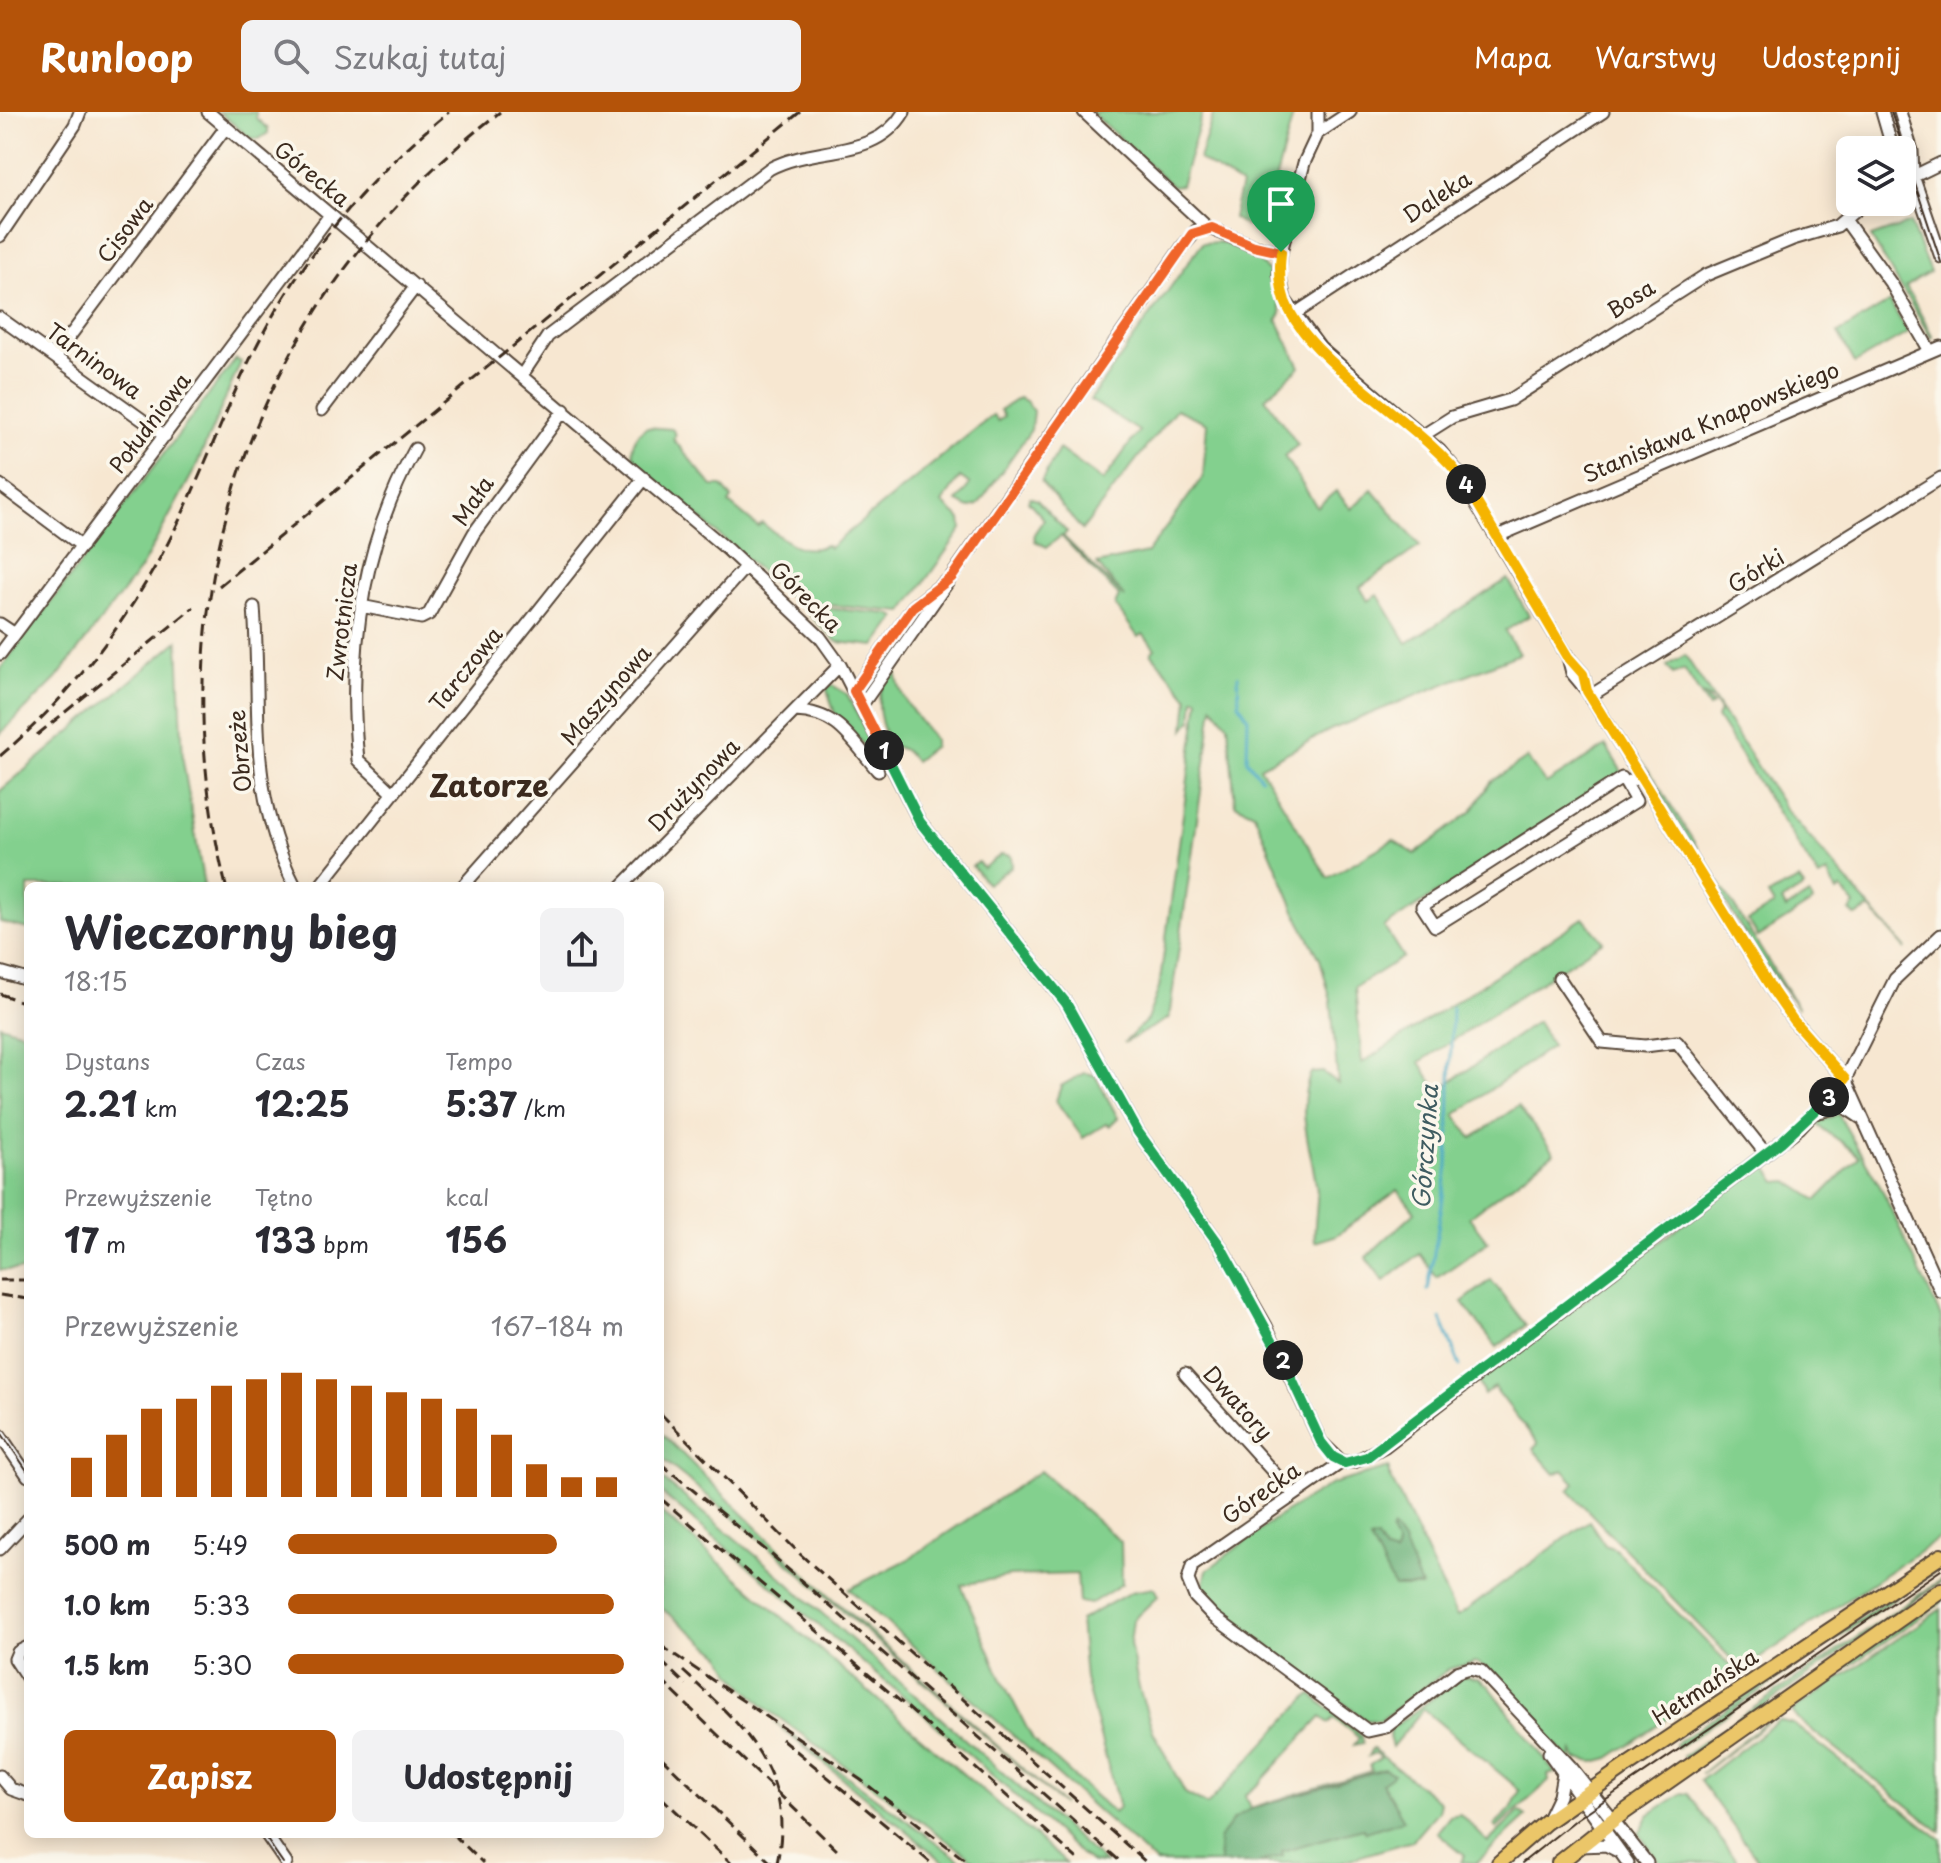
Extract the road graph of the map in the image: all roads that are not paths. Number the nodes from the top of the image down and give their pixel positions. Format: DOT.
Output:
graph roads {
  1 [pos="80,112"];
  2 [pos="209,112"];
  3 [pos="904,112"];
  4 [pos="1084,112"];
  5 [pos="1318,112"];
  6 [pos="1350,112"];
  7 [pos="1603,112"];
  8 [pos="1882,112"];
  9 [pos="1900,112"];
  10 [pos="226,127"];
  11 [pos="1318,133"];
  12 [pos="1889,136"];
  13 [pos="1907,136"];
  14 [pos="1941,163"];
  15 [pos="1916,175"];
  16 [pos="1916,198"];
  17 [pos="330,215"];
  18 [pos="1851,216"];
  19 [pos="1846,221"];
  20 [pos="1207,227"];
  21 [pos="2,229"];
  22 [pos="1281,252"];
  23 [pos="1941,257"];
  24 [pos="416,286"];
  25 [pos="1293,315"];
  26 [pos="0,318"];
  27 [pos="1935,349"];
  28 [pos="55,356"];
  29 [pos="522,375"];
  30 [pos="322,410"];
  31 [pos="564,410"];
  32 [pos="165,436"];
  33 [pos="1422,436"];
  34 [pos="415,449"];
  35 [pos="644,478"];
  36 [pos="1941,478"];
  37 [pos="0,485"];
  38 [pos="1498,536"];
  39 [pos="82,546"];
  40 [pos="746,566"];
  41 [pos="952,577"];
  42 [pos="361,606"];
  43 [pos="254,607"];
  44 [pos="0,624"];
  45 [pos="15,634"];
  46 [pos="0,654"];
  47 [pos="840,665"];
  48 [pos="854,691"];
  49 [pos="1589,693"];
  50 [pos="861,706"];
  51 [pos="795,711"];
  52 [pos="878,771"];
  53 [pos="1640,775"];
  54 [pos="1626,784"];
  55 [pos="393,793"];
  56 [pos="293,882"];
  57 [pos="323,882"];
  58 [pos="467,882"];
  59 [pos="626,882"];
  60 [pos="1941,935"];
  61 [pos="0,972"];
  62 [pos="1559,978"];
  63 [pos="24,979"];
  64 [pos="1845,1079"];
  65 [pos="1815,1113"];
  66 [pos="1865,1121"];
  67 [pos="1766,1154"];
  68 [pos="1941,1292"];
  69 [pos="1185,1374"];
  70 [pos="0,1435"];
  71 [pos="1342,1462"];
  72 [pos="24,1470"];
  73 [pos="1294,1495"];
  74 [pos="24,1523"];
  75 [pos="0,1549"];
  76 [pos="1941,1556"];
  77 [pos="1941,1590"];
  78 [pos="24,1649"];
  79 [pos="24,1673"];
  80 [pos="1541,1738"];
  81 [pos="1563,1773"];
  82 [pos="0,1776"];
  83 [pos="24,1794"];
  84 [pos="1586,1794"];
  85 [pos="1546,1822"];
  86 [pos="1608,1824"];
  87 [pos="269,1838"];
  88 [pos="1575,1849"];
  89 [pos="1619,1851"];
  90 [pos="286,1863"];
  91 [pos="1499,1863"];
  92 [pos="1559,1863"];
  93 [pos="1628,1863"];
  94 [pos="1647,1863"];
  1 -- 21 [label="street"];
  2 -- 10 [label="street, Górecka"];
  3 -- 29 [label="street"];
  4 -- 20 [label="street"];
  5 -- 11 [label="street"];
  6 -- 11 [label="street"];
  7 -- 25 [label="street, Daleka"];
  8 -- 12 [label="street"];
  9 -- 13 [label="street"];
  10 -- 17 [label="street, Górecka"];
  10 -- 28 [label="street, Cisowa"];
  11 -- 22 [label="street"];
  14 -- 15 [label="street"];
  16 -- 23 [label="street"];
  17 -- 24 [label="street, Górecka"];
  17 -- 32 [label="street, Południowa"];
  18 -- 19 [label="street, Bosa"];
  19 -- 27 [label="street"];
  19 -- 33 [label="street, Bosa"];
  20 -- 22 [label="street"];
  20 -- 41 [label="street"];
  22 -- 25 [label="street"];
  24 -- 29 [label="street, Górecka"];
  24 -- 30 [label="street"];
  25 -- 33 [label="street"];
  26 -- 28 [label="street, Tarninowa"];
  27 -- 38 [label="street, Stanisława Knapowskiego"];
  28 -- 32 [label="street, Tarninowa"];
  29 -- 31 [label="street, Górecka"];
  31 -- 35 [label="street, Górecka"];
  31 -- 42 [label="street, Mała"];
  32 -- 39 [label="street, Południowa"];
  33 -- 38 [label="street"];
  34 -- 42 [label="street, Zwrotnicza"];
  35 -- 40 [label="street, Górecka"];
  35 -- 55 [label="street, Tarczowa"];
  36 -- 49 [label="street, Górki"];
  37 -- 39 [label="street"];
  38 -- 49 [label="street"];
  39 -- 45 [label="street, Południowa"];
  40 -- 47 [label="street, Górecka"];
  40 -- 58 [label="street, Maszynowa"];
  41 -- 48 [label="street"];
  41 -- 50 [label="street"];
  42 -- 55 [label="street, Zwrotnicza"];
  43 -- 56 [label="street, Obrzeże"];
  44 -- 45 [label="street"];
  45 -- 46 [label="street, Południowa"];
  47 -- 48 [label="street, Górecka"];
  47 -- 51 [label="street, Drużynowa"];
  48 -- 50 [label="street, Górecka"];
  49 -- 53 [label="street"];
  50 -- 71 [label="street, Górecka"];
  51 -- 52 [label="street"];
  51 -- 59 [label="street, Drużynowa"];
  53 -- 54 [label="street"];
  53 -- 64 [label="street"];
  54 -- 54 [label="street"];
  55 -- 57 [label="street, Tarczowa"];
  60 -- 64 [label="street"];
  61 -- 63 [label="street"];
  62 -- 67 [label="street"];
  64 -- 65 [label="street"];
  64 -- 66 [label="street"];
  65 -- 66 [label="street"];
  65 -- 67 [label="street"];
  66 -- 68 [label="street"];
  67 -- 71 [label="street"];
  69 -- 73 [label="street, Dwatory"];
  70 -- 72 [label="street"];
  71 -- 73 [label="street, Górecka"];
  73 -- 80 [label="street, Górecka"];
  74 -- 75 [label="street"];
  76 -- 84 [label="main road, Hetmańska"];
  77 -- 86 [label="main road"];
  78 -- 79 [label="street"];
  80 -- 81 [label="street, Górecka"];
  80 -- 84 [label="street, Górecka"];
  81 -- 84 [label="street, Górecka"];
  81 -- 85 [label="street"];
  82 -- 83 [label="street"];
  84 -- 85 [label="main road, Hetmańska"];
  84 -- 86 [label="street, Górecka"];
  85 -- 91 [label="main road, Hetmańska"];
  86 -- 88 [label="main road"];
  86 -- 89 [label="street"];
  86 -- 94 [label="street"];
  87 -- 90 [label="street"];
  88 -- 89 [label="street"];
  88 -- 92 [label="main road"];
  89 -- 93 [label="street"];
}
